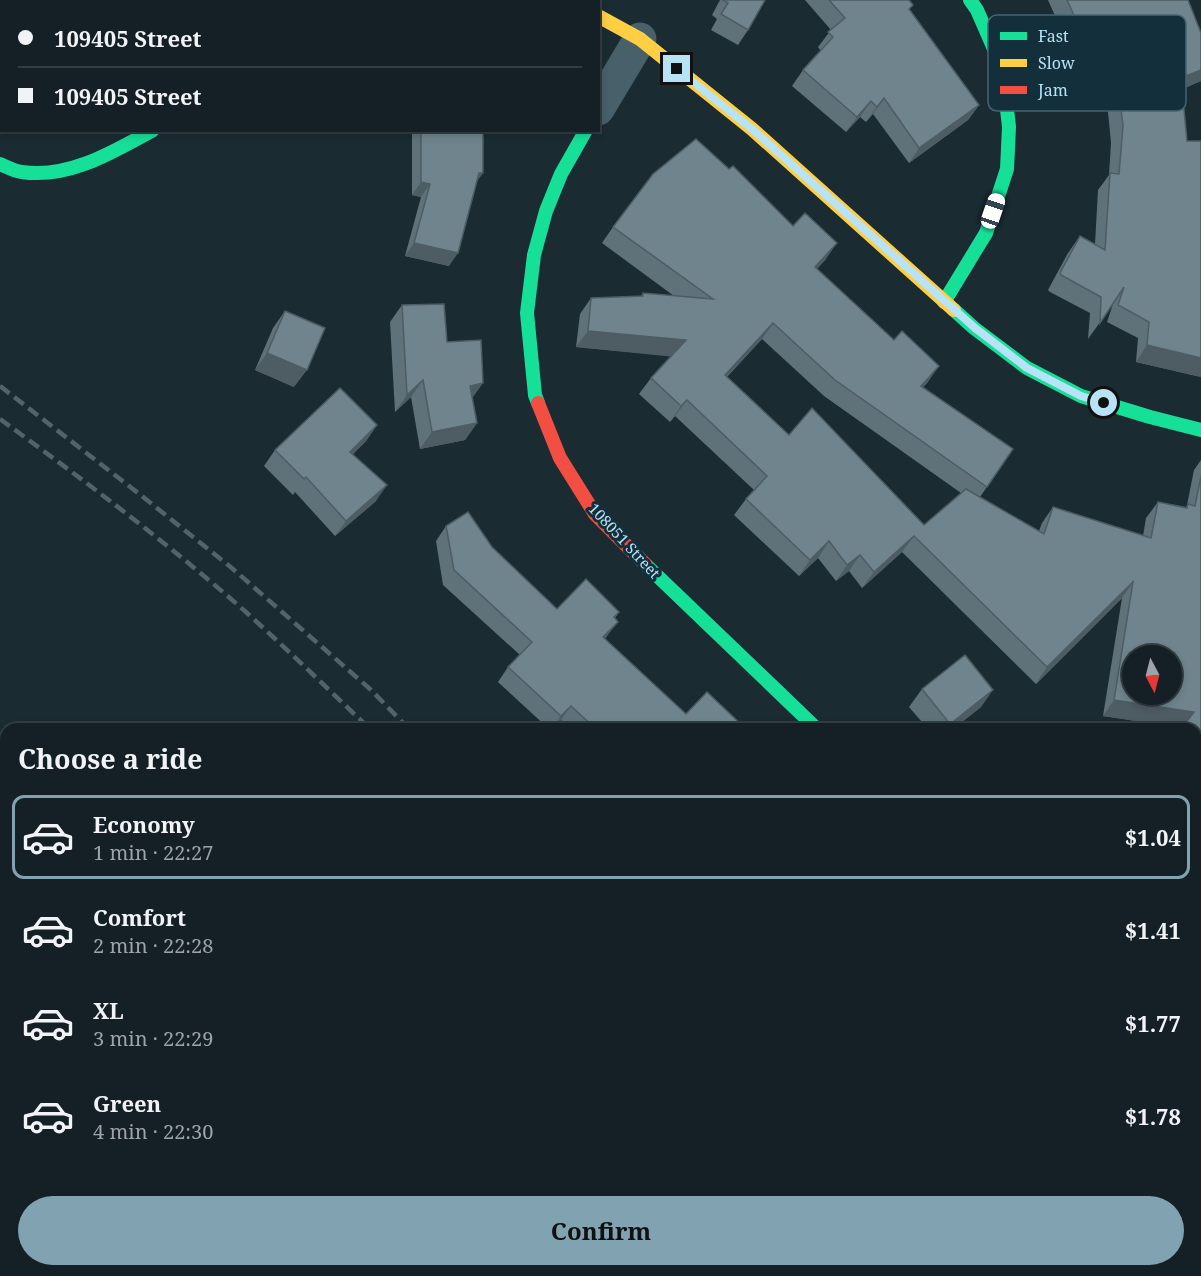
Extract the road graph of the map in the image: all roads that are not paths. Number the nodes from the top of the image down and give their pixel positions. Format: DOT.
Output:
graph roads {
  1 [pos="970,0"];
  2 [pos="600,17"];
  3 [pos="988,35"];
  4 [pos="640,39"];
  5 [pos="600,106"];
  6 [pos="1007,111"];
  7 [pos="149,132"];
  8 [pos="585,132"];
  9 [pos="0,164"];
  10 [pos="944,302"];
  11 [pos="1201,430"];
  12 [pos="811,723"];
  1 -- 3 [label="street"];
  2 -- 4 [label="street"];
  4 -- 5 [label="street"];
  4 -- 10 [label="street"];
  6 -- 10 [label="street"];
  7 -- 9 [label="street"];
  8 -- 12 [label="street, 108051 Street"];
  10 -- 11 [label="street"];
}
